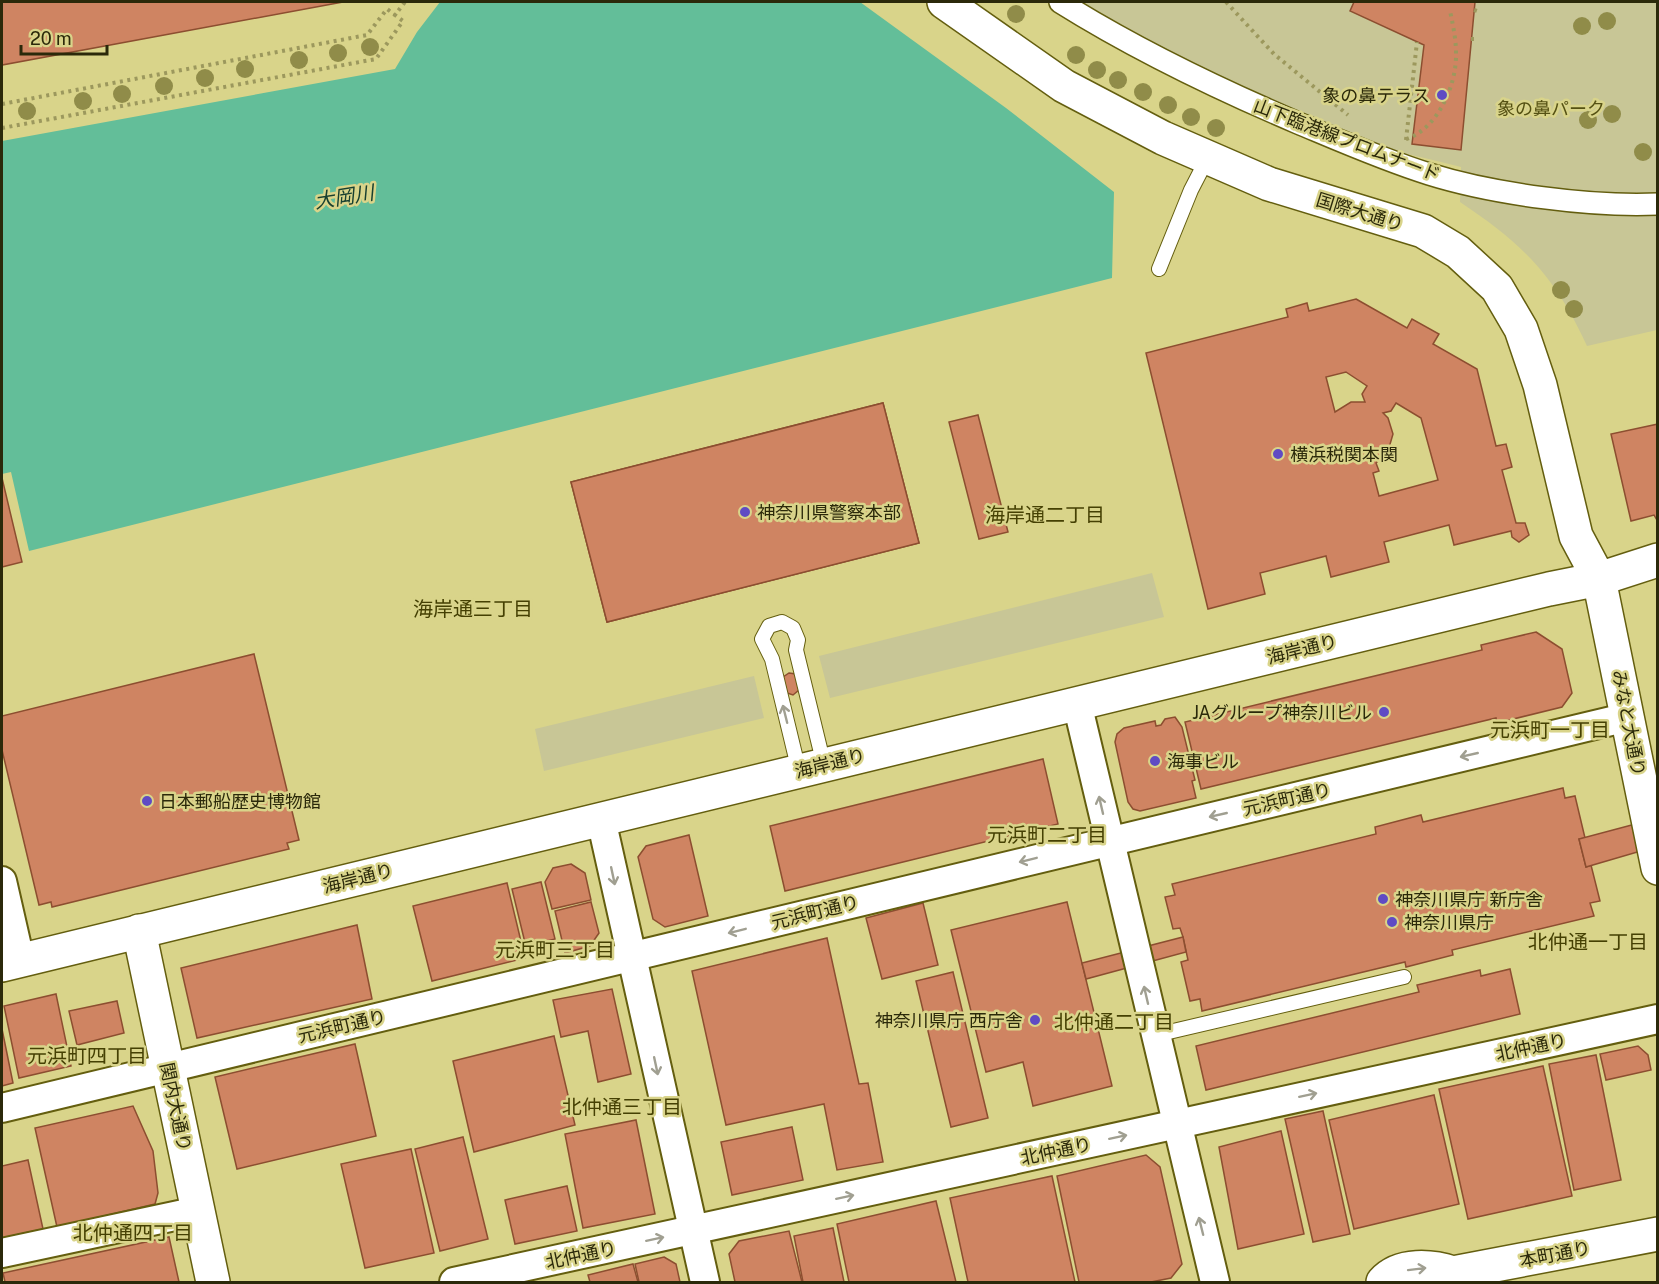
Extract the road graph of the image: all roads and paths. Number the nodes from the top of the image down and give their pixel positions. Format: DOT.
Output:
graph roads {
  1 [pos="405,2"];
  2 [pos="944,2"];
  3 [pos="1060,2"];
  4 [pos="1226,2"];
  5 [pos="1450,11"];
  6 [pos="395,15"];
  7 [pos="1417,42"];
  8 [pos="2,104"];
  9 [pos="1350,117"];
  10 [pos="2,128"];
  11 [pos="1408,132"];
  12 [pos="1395,138"];
  13 [pos="1207,159"];
  14 [pos="1658,204"];
  15 [pos="1159,269"];
  16 [pos="1658,560"];
  17 [pos="1599,579"];
  18 [pos="1077,703"];
  19 [pos="1628,717"];
  20 [pos="811,768"];
  21 [pos="601,819"];
  22 [pos="1110,841"];
  23 [pos="1658,868"];
  24 [pos="2,881"];
  25 [pos="139,932"];
  26 [pos="632,957"];
  27 [pos="11,963"];
  28 [pos="1404,977"];
  29 [pos="1658,1019"];
  30 [pos="1156,1035"];
  31 [pos="168,1068"];
  32 [pos="2,1108"];
  33 [pos="1177,1123"];
  34 [pos="198,1211"];
  35 [pos="692,1231"];
  36 [pos="1658,1234"];
  37 [pos="2,1253"];
  38 [pos="1449,1278"];
  39 [pos="213,1282"];
  40 [pos="454,1282"];
  41 [pos="705,1282"];
  42 [pos="1215,1282"];
  43 [pos="1383,1282"];
  1 -- 6 [label="path"];
  2 -- 13 [label="main road, 国際大通り"];
  3 -- 14 [label="street, 山下臨港線プロムナード"];
  4 -- 9 [label="path"];
  5 -- 12 [label="path"];
  6 -- 8 [label="path"];
  6 -- 10 [label="path"];
  7 -- 11 [label="path"];
  13 -- 15 [label="lane"];
  13 -- 17 [label="main road, 国際大通り"];
  16 -- 17 [label="main road, 海岸通り"];
  17 -- 18 [label="main road, 海岸通り"];
  17 -- 19 [label="main road, みなと大通り"];
  18 -- 20 [label="main road, 海岸通り"];
  22 -- 18 [label="street, one-way"];
  19 -- 22 [label="street, 元浜町通り, one-way"];
  19 -- 23 [label="main road, みなと大通り"];
  20 -- 20 [label="lane, one-way"];
  20 -- 21 [label="main road, 海岸通り"];
  21 -- 25 [label="main road, 海岸通り"];
  21 -- 26 [label="street, one-way"];
  22 -- 26 [label="street, 元浜町通り, one-way"];
  30 -- 22 [label="street, one-way"];
  24 -- 27 [label="street"];
  25 -- 27 [label="main road, 海岸通り"];
  25 -- 31 [label="main road, 関内大通り"];
  26 -- 31 [label="street, 元浜町通り"];
  26 -- 35 [label="street, one-way"];
  28 -- 30 [label="lane"];
  33 -- 29 [label="street, 北仲通り, one-way"];
  30 -- 33 [label="street"];
  31 -- 32 [label="street, 元浜町通り"];
  31 -- 34 [label="main road, 関内大通り"];
  35 -- 33 [label="street, 北仲通り, one-way"];
  42 -- 33 [label="street, one-way"];
  34 -- 37 [label="street"];
  34 -- 39 [label="main road, 関内大通り"];
  40 -- 35 [label="street, 北仲通り, one-way"];
  35 -- 41 [label="street"];
  36 -- 38 [label="main road, 本町通り"];
  43 -- 38 [label="main road, 本町通り, one-way"];
}
